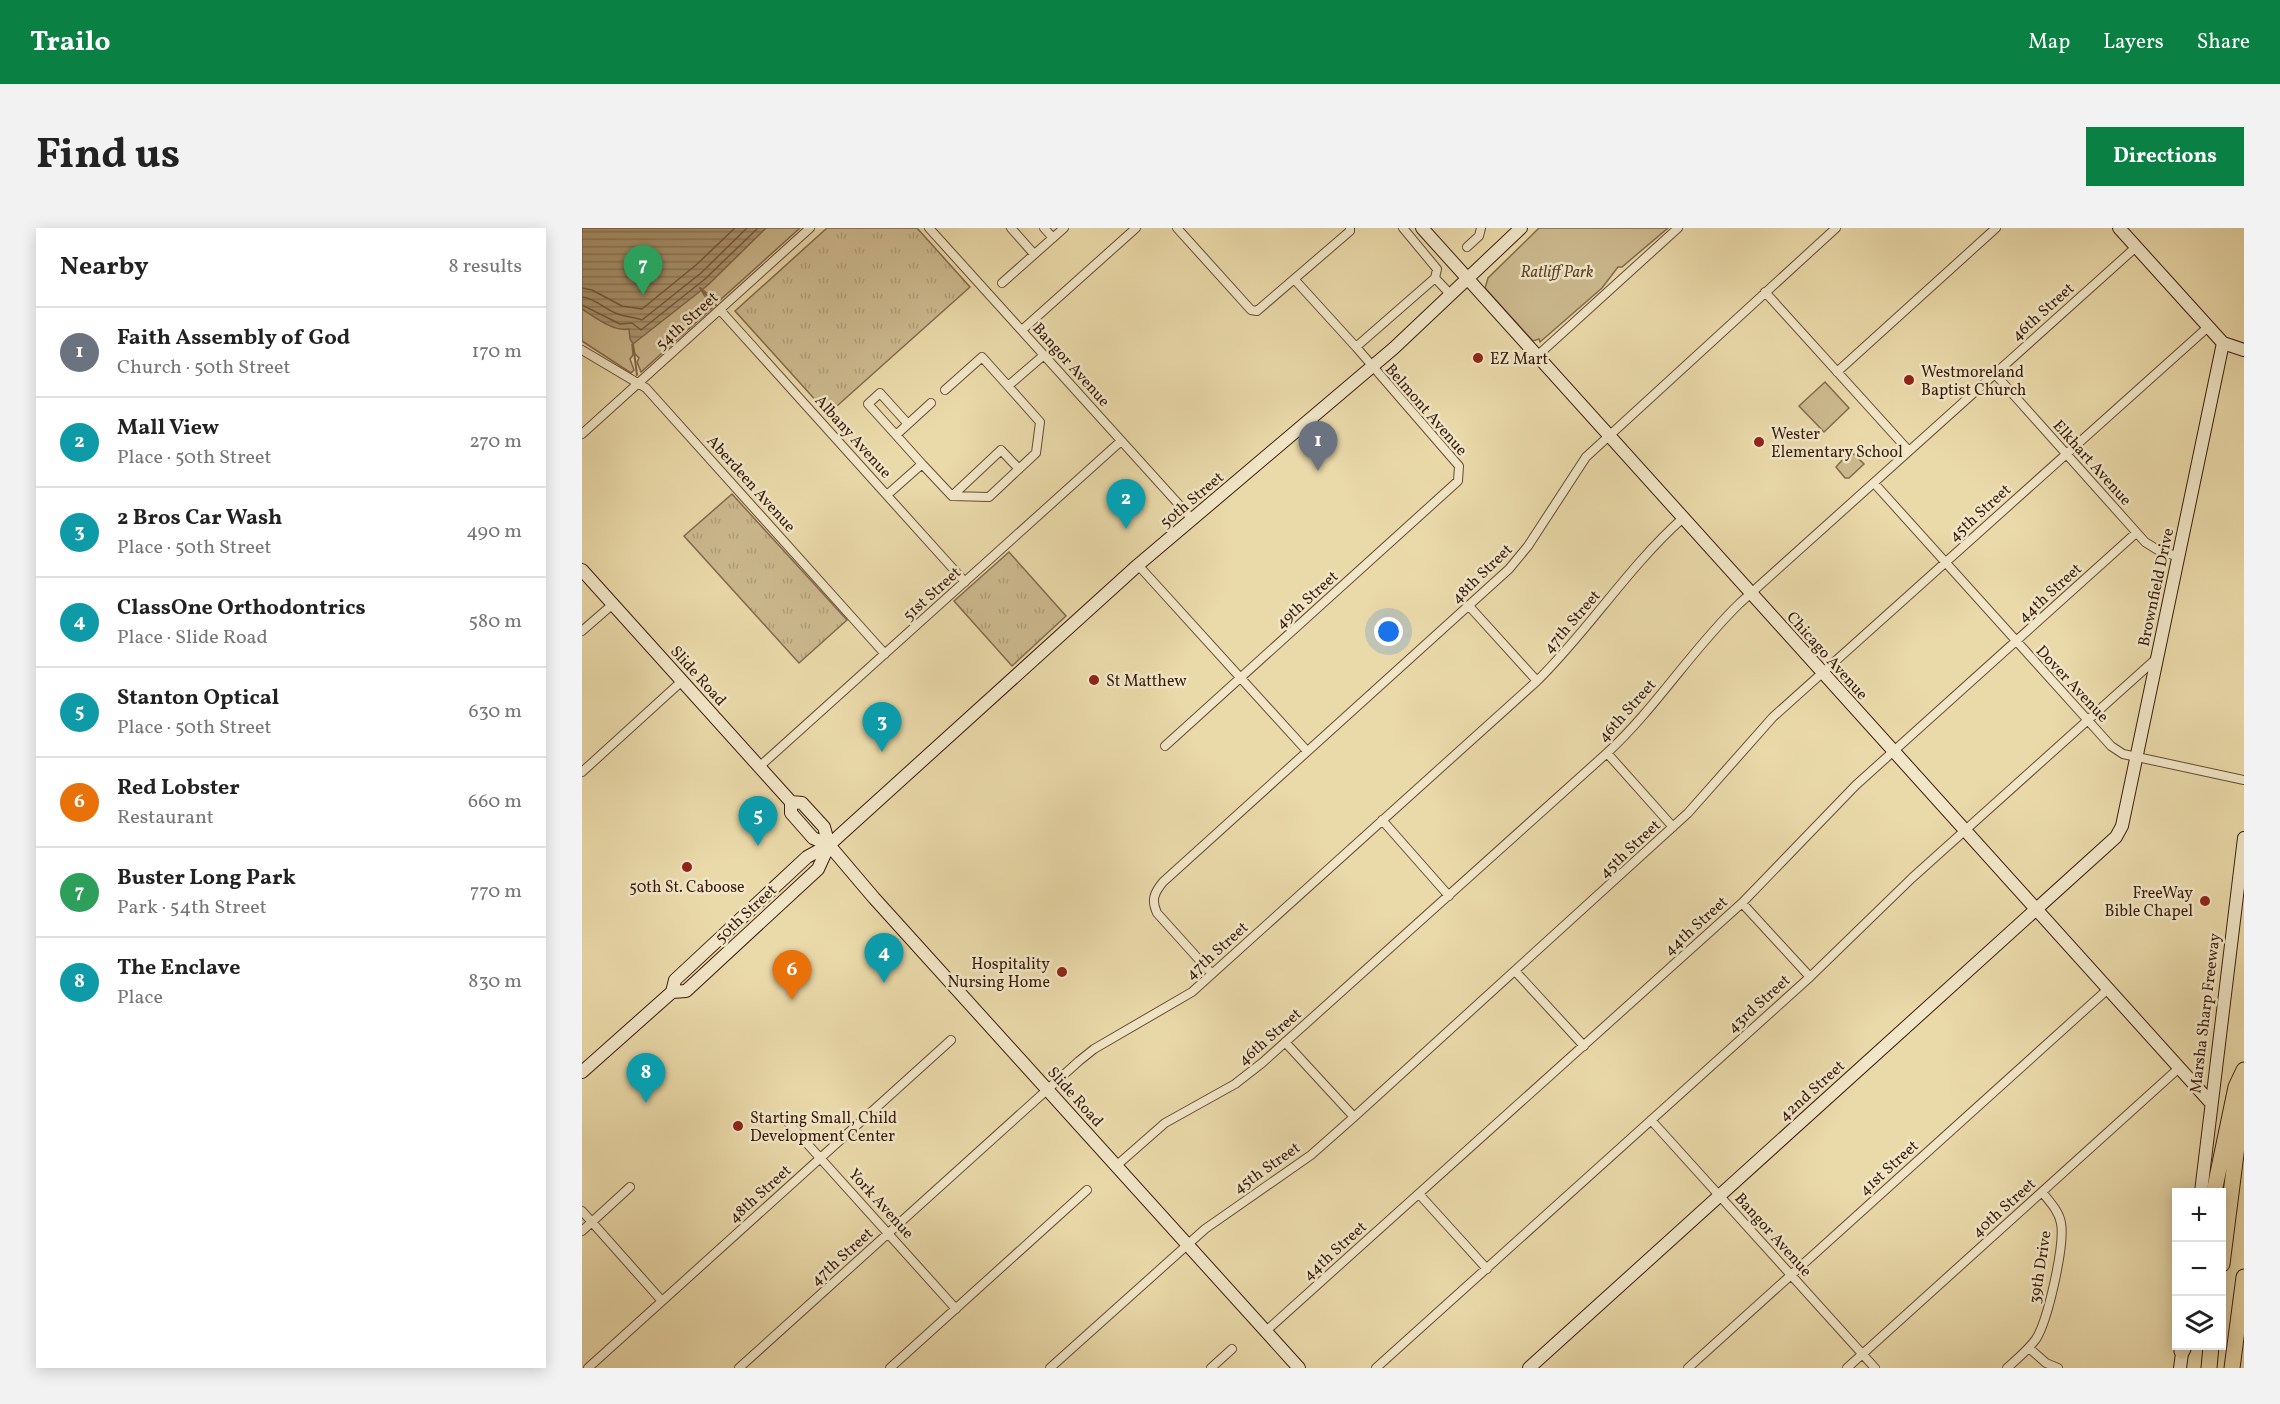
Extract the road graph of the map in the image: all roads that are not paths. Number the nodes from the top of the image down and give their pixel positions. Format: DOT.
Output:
graph roads {
  1 [pos="810,228"];
  2 [pos="930,228"];
  3 [pos="1011,228"];
  4 [pos="1044,228"];
  5 [pos="1064,228"];
  6 [pos="1136,228"];
  7 [pos="1177,228"];
  8 [pos="1403,228"];
  9 [pos="1422,228"];
  10 [pos="1481,228"];
  11 [pos="1521,228"];
  12 [pos="1678,228"];
  13 [pos="1836,228"];
  14 [pos="1996,228"];
  15 [pos="2119,228"];
  16 [pos="1352,229"];
  17 [pos="1053,238"];
  18 [pos="1467,247"];
  19 [pos="2136,247"];
  20 [pos="1034,254"];
  21 [pos="1435,278"];
  22 [pos="1468,279"];
  23 [pos="1295,280"];
  24 [pos="1002,283"];
  25 [pos="1766,292"];
  26 [pos="1451,295"];
  27 [pos="720,310"];
  28 [pos="2208,327"];
  29 [pos="1022,330"];
  30 [pos="2223,344"];
  31 [pos="1356,347"];
  32 [pos="582,350"];
  33 [pos="2244,350"];
  34 [pos="1044,355"];
  35 [pos="1537,356"];
  36 [pos="1371,367"];
  37 [pos="1837,372"];
  38 [pos="1995,374"];
  39 [pos="637,384"];
  40 [pos="1008,386"];
  41 [pos="945,390"];
  42 [pos="931,403"];
  43 [pos="908,424"];
  44 [pos="582,434"];
  45 [pos="896,435"];
  46 [pos="1608,435"];
  47 [pos="1121,441"];
  48 [pos="1909,451"];
  49 [pos="2066,454"];
  50 [pos="922,464"];
  51 [pos="1019,469"];
  52 [pos="1459,471"];
  53 [pos="1874,483"];
  54 [pos="887,495"];
  55 [pos="952,496"];
  56 [pos="1683,518"];
  57 [pos="1192,519"];
  58 [pos="2136,533"];
  59 [pos="2178,556"];
  60 [pos="1945,563"];
  61 [pos="1138,565"];
  62 [pos="582,570"];
  63 [pos="965,582"];
  64 [pos="1750,593"];
  65 [pos="613,604"];
  66 [pos="1469,606"];
  67 [pos="582,631"];
  68 [pos="2015,642"];
  69 [pos="885,654"];
  70 [pos="2157,657"];
  71 [pos="1822,673"];
  72 [pos="1241,678"];
  73 [pos="682,681"];
  74 [pos="1537,681"];
  75 [pos="2087,720"];
  76 [pos="1165,746"];
  77 [pos="1307,751"];
  78 [pos="1893,752"];
  79 [pos="1607,753"];
  80 [pos="2137,756"];
  81 [pos="759,766"];
  82 [pos="582,772"];
  83 [pos="2244,780"];
  84 [pos="1382,820"];
  85 [pos="1673,827"];
  86 [pos="1965,831"];
  87 [pos="2116,837"];
  88 [pos="2244,838"];
  89 [pos="829,845"];
  90 [pos="1449,896"];
  91 [pos="1742,903"];
  92 [pos="2036,910"];
  93 [pos="1515,971"];
  94 [pos="1212,974"];
  95 [pos="1810,977"];
  96 [pos="2108,989"];
  97 [pos="951,1040"];
  98 [pos="1285,1042"];
  99 [pos="1584,1046"];
  100 [pos="2179,1068"];
  101 [pos="2244,1071"];
  102 [pos="582,1072"];
  103 [pos="1048,1090"];
  104 [pos="2244,1091"];
  105 [pos="2211,1103"];
  106 [pos="1354,1117"];
  107 [pos="785,1119"];
  108 [pos="1651,1120"];
  109 [pos="821,1158"];
  110 [pos="1116,1166"];
  111 [pos="630,1187"];
  112 [pos="2201,1188"];
  113 [pos="2215,1188"];
  114 [pos="1088,1190"];
  115 [pos="2042,1192"];
  116 [pos="1419,1194"];
  117 [pos="1719,1195"];
  118 [pos="582,1211"];
  119 [pos="592,1222"];
  120 [pos="582,1231"];
  121 [pos="889,1233"];
  122 [pos="2225,1242"];
  123 [pos="1187,1245"];
  124 [pos="1487,1269"];
  125 [pos="1791,1275"];
  126 [pos="2244,1277"];
  127 [pos="662,1301"];
  128 [pos="956,1309"];
  129 [pos="1266,1331"];
  130 [pos="2029,1348"];
  131 [pos="1232,1349"];
  132 [pos="2183,1350"];
  133 [pos="2210,1350"];
  134 [pos="1862,1354"];
  135 [pos="588,1368"];
  136 [pos="739,1368"];
  137 [pos="890,1368"];
  138 [pos="1050,1368"];
  139 [pos="1211,1368"];
  140 [pos="1299,1368"];
  141 [pos="1376,1368"];
  142 [pos="1529,1368"];
  143 [pos="1688,1368"];
  144 [pos="1847,1368"];
  145 [pos="1875,1368"];
  146 [pos="2007,1368"];
  147 [pos="2058,1368"];
  148 [pos="2180,1368"];
  149 [pos="2208,1368"];
  150 [pos="2234,1368"];
  1 -- 27 [label="street, 54th Street"];
  2 -- 29 [label="street, Bangor Avenue"];
  3 -- 20 [label="street"];
  4 -- 17 [label="street"];
  5 -- 17 [label="street"];
  6 -- 29 [label="street"];
  7 -- 23 [label="street"];
  8 -- 21 [label="street"];
  9 -- 22 [label="main road, Chicago Avenue"];
  10 -- 18 [label="street"];
  11 -- 22 [label="main road, 50th Street"];
  12 -- 35 [label="street"];
  13 -- 25 [label="street, 48th Street"];
  14 -- 37 [label="street"];
  15 -- 19 [label="main road"];
  16 -- 23 [label="street"];
  17 -- 20 [label="street"];
  19 -- 28 [label="main road"];
  19 -- 38 [label="street, 46th Street"];
  20 -- 24 [label="street"];
  21 -- 26 [label="street"];
  21 -- 31 [label="street"];
  22 -- 26 [label="main road, 50th Street"];
  22 -- 35 [label="main road, Chicago Avenue"];
  23 -- 31 [label="street, Belmont Avenue"];
  25 -- 37 [label="street"];
  25 -- 46 [label="street, 48th Street"];
  26 -- 36 [label="main road, 50th Street"];
  27 -- 39 [label="street, 54th Street"];
  27 -- 54 [label="street, Albany Avenue"];
  28 -- 30 [label="main road"];
  28 -- 49 [label="street, 45th Street"];
  29 -- 34 [label="street, Bangor Avenue"];
  30 -- 33 [label="main road"];
  30 -- 59 [label="main road, Brownfield Drive"];
  31 -- 36 [label="street, Belmont Avenue"];
  32 -- 39 [label="street, Aberdeen Avenue"];
  34 -- 40 [label="street"];
  34 -- 47 [label="street, Bangor Avenue"];
  35 -- 46 [label="main road, Chicago Avenue"];
  36 -- 52 [label="street, Belmont Avenue"];
  36 -- 57 [label="main road, 50th Street"];
  37 -- 48 [label="street"];
  38 -- 48 [label="street, 46th Street"];
  38 -- 49 [label="street, Elkhart Avenue"];
  39 -- 44 [label="street, 54th Street"];
  39 -- 69 [label="street, Aberdeen Avenue"];
  40 -- 41 [label="street"];
  40 -- 51 [label="street"];
  42 -- 43 [label="street"];
  43 -- 45 [label="street"];
  43 -- 45 [label="street"];
  45 -- 50 [label="street"];
  46 -- 56 [label="main road, Chicago Avenue"];
  46 -- 66 [label="street, 48th Street"];
  47 -- 57 [label="street, Bangor Avenue"];
  47 -- 63 [label="street, 51st Street"];
  48 -- 53 [label="street, 46th Street"];
  49 -- 58 [label="street, Elkhart Avenue"];
  49 -- 60 [label="street, 45th Street"];
  50 -- 54 [label="street"];
  50 -- 55 [label="street"];
  51 -- 55 [label="street"];
  51 -- 55 [label="street"];
  52 -- 72 [label="street, 49th Street"];
  53 -- 60 [label="street, Dover Avenue"];
  53 -- 64 [label="street, 46th Street"];
  54 -- 63 [label="street, Albany Avenue"];
  56 -- 64 [label="main road, Chicago Avenue"];
  56 -- 74 [label="street, 47th Street"];
  57 -- 61 [label="main road, 50th Street"];
  58 -- 59 [label="street, Elkhart Avenue"];
  58 -- 68 [label="street, 44th Street"];
  59 -- 70 [label="main road, Brownfield Drive"];
  60 -- 68 [label="street, Dover Avenue"];
  60 -- 71 [label="street, 45th Street"];
  61 -- 72 [label="street"];
  61 -- 89 [label="main road, 50th Street"];
  62 -- 65 [label="main road, Slide Road"];
  63 -- 69 [label="street, 51st Street"];
  64 -- 71 [label="main road, Chicago Avenue"];
  64 -- 79 [label="street, 46th Street"];
  65 -- 67 [label="street"];
  65 -- 73 [label="main road, Slide Road"];
  66 -- 74 [label="street"];
  66 -- 77 [label="street, 48th Street"];
  68 -- 75 [label="street, Dover Avenue"];
  68 -- 78 [label="street, 44th Street"];
  69 -- 81 [label="street, 51st Street"];
  70 -- 75 [label="street, 43rd Street"];
  70 -- 80 [label="main road, Brownfield Drive"];
  71 -- 78 [label="main road, Chicago Avenue"];
  71 -- 85 [label="street, 45th Street"];
  72 -- 76 [label="street, 49th Street"];
  72 -- 77 [label="street"];
  73 -- 81 [label="main road, Slide Road"];
  73 -- 82 [label="street"];
  74 -- 84 [label="street, 47th Street"];
  75 -- 80 [label="street, Dover Avenue"];
  75 -- 86 [label="street, 43rd Street"];
  77 -- 94 [label="street, 48th Street"];
  78 -- 86 [label="main road, Chicago Avenue"];
  78 -- 91 [label="street, 44th Street"];
  79 -- 85 [label="street"];
  79 -- 90 [label="street, 46th Street"];
  80 -- 83 [label="street, Dover Avenue"];
  80 -- 87 [label="main road, Brownfield Drive"];
  81 -- 89 [label="main road, Slide Road"];
  84 -- 90 [label="street"];
  84 -- 94 [label="street, 47th Street"];
  85 -- 93 [label="street, 45th Street"];
  86 -- 92 [label="main road, Chicago Avenue"];
  86 -- 95 [label="street, 43rd Street"];
  87 -- 92 [label="main road, 42nd Street"];
  88 -- 105 [label="main road, Marsha Sharp Freeway"];
  89 -- 102 [label="main road, 50th Street"];
  89 -- 103 [label="main road, Slide Road"];
  90 -- 98 [label="street, 46th Street"];
  91 -- 95 [label="street"];
  91 -- 99 [label="street, 44th Street"];
  92 -- 96 [label="main road, Chicago Avenue"];
  92 -- 117 [label="main road, 42nd Street"];
  93 -- 99 [label="street"];
  93 -- 106 [label="street, 45th Street"];
  94 -- 103 [label="street, 47th Street"];
  95 -- 108 [label="street, 43rd Street"];
  96 -- 100 [label="main road, Chicago Avenue"];
  96 -- 125 [label="street, 41st Street"];
  97 -- 109 [label="street, 48th Street"];
  98 -- 106 [label="street"];
  98 -- 110 [label="street, 46th Street"];
  99 -- 116 [label="street, 44th Street"];
  100 -- 105 [label="main road, Chicago Avenue"];
  100 -- 115 [label="street, 40th Street"];
  101 -- 113 [label="highway"];
  103 -- 110 [label="main road, Slide Road"];
  103 -- 121 [label="street, 47th Street"];
  104 -- 122 [label="highway"];
  105 -- 112 [label="main road, Marsha Sharp Freeway"];
  106 -- 123 [label="street, 45th Street"];
  107 -- 109 [label="street, York Avenue"];
  108 -- 117 [label="street, Bangor Avenue"];
  108 -- 124 [label="street, 43rd Street"];
  109 -- 121 [label="street, York Avenue"];
  109 -- 127 [label="street, 48th Street"];
  110 -- 123 [label="main road, Slide Road"];
  111 -- 119 [label="street"];
  114 -- 128 [label="street"];
  115 -- 130 [label="street, 39th Drive"];
  115 -- 134 [label="street, 40th Street"];
  116 -- 124 [label="street"];
  116 -- 129 [label="street, 44th Street"];
  117 -- 125 [label="street, Bangor Avenue"];
  117 -- 142 [label="main road, 42nd Street"];
  118 -- 119 [label="street"];
  119 -- 120 [label="street"];
  119 -- 127 [label="street"];
  121 -- 128 [label="street, York Avenue"];
  121 -- 136 [label="street, 47th Street"];
  123 -- 129 [label="main road, Slide Road"];
  123 -- 138 [label="street, 45th Street"];
  124 -- 141 [label="street, 43rd Street"];
  125 -- 134 [label="street, Bangor Avenue"];
  125 -- 143 [label="street, 41st Street"];
  126 -- 150 [label="highway"];
  127 -- 135 [label="street, 48th Street"];
  128 -- 137 [label="street"];
  129 -- 140 [label="main road, Slide Road"];
  130 -- 146 [label="street, 39th Drive"];
  130 -- 147 [label="street"];
  131 -- 139 [label="street"];
  132 -- 148 [label="main road"];
  133 -- 149 [label="highway"];
  134 -- 144 [label="street, 40th Street"];
  134 -- 145 [label="street, Bangor Avenue"];
}
